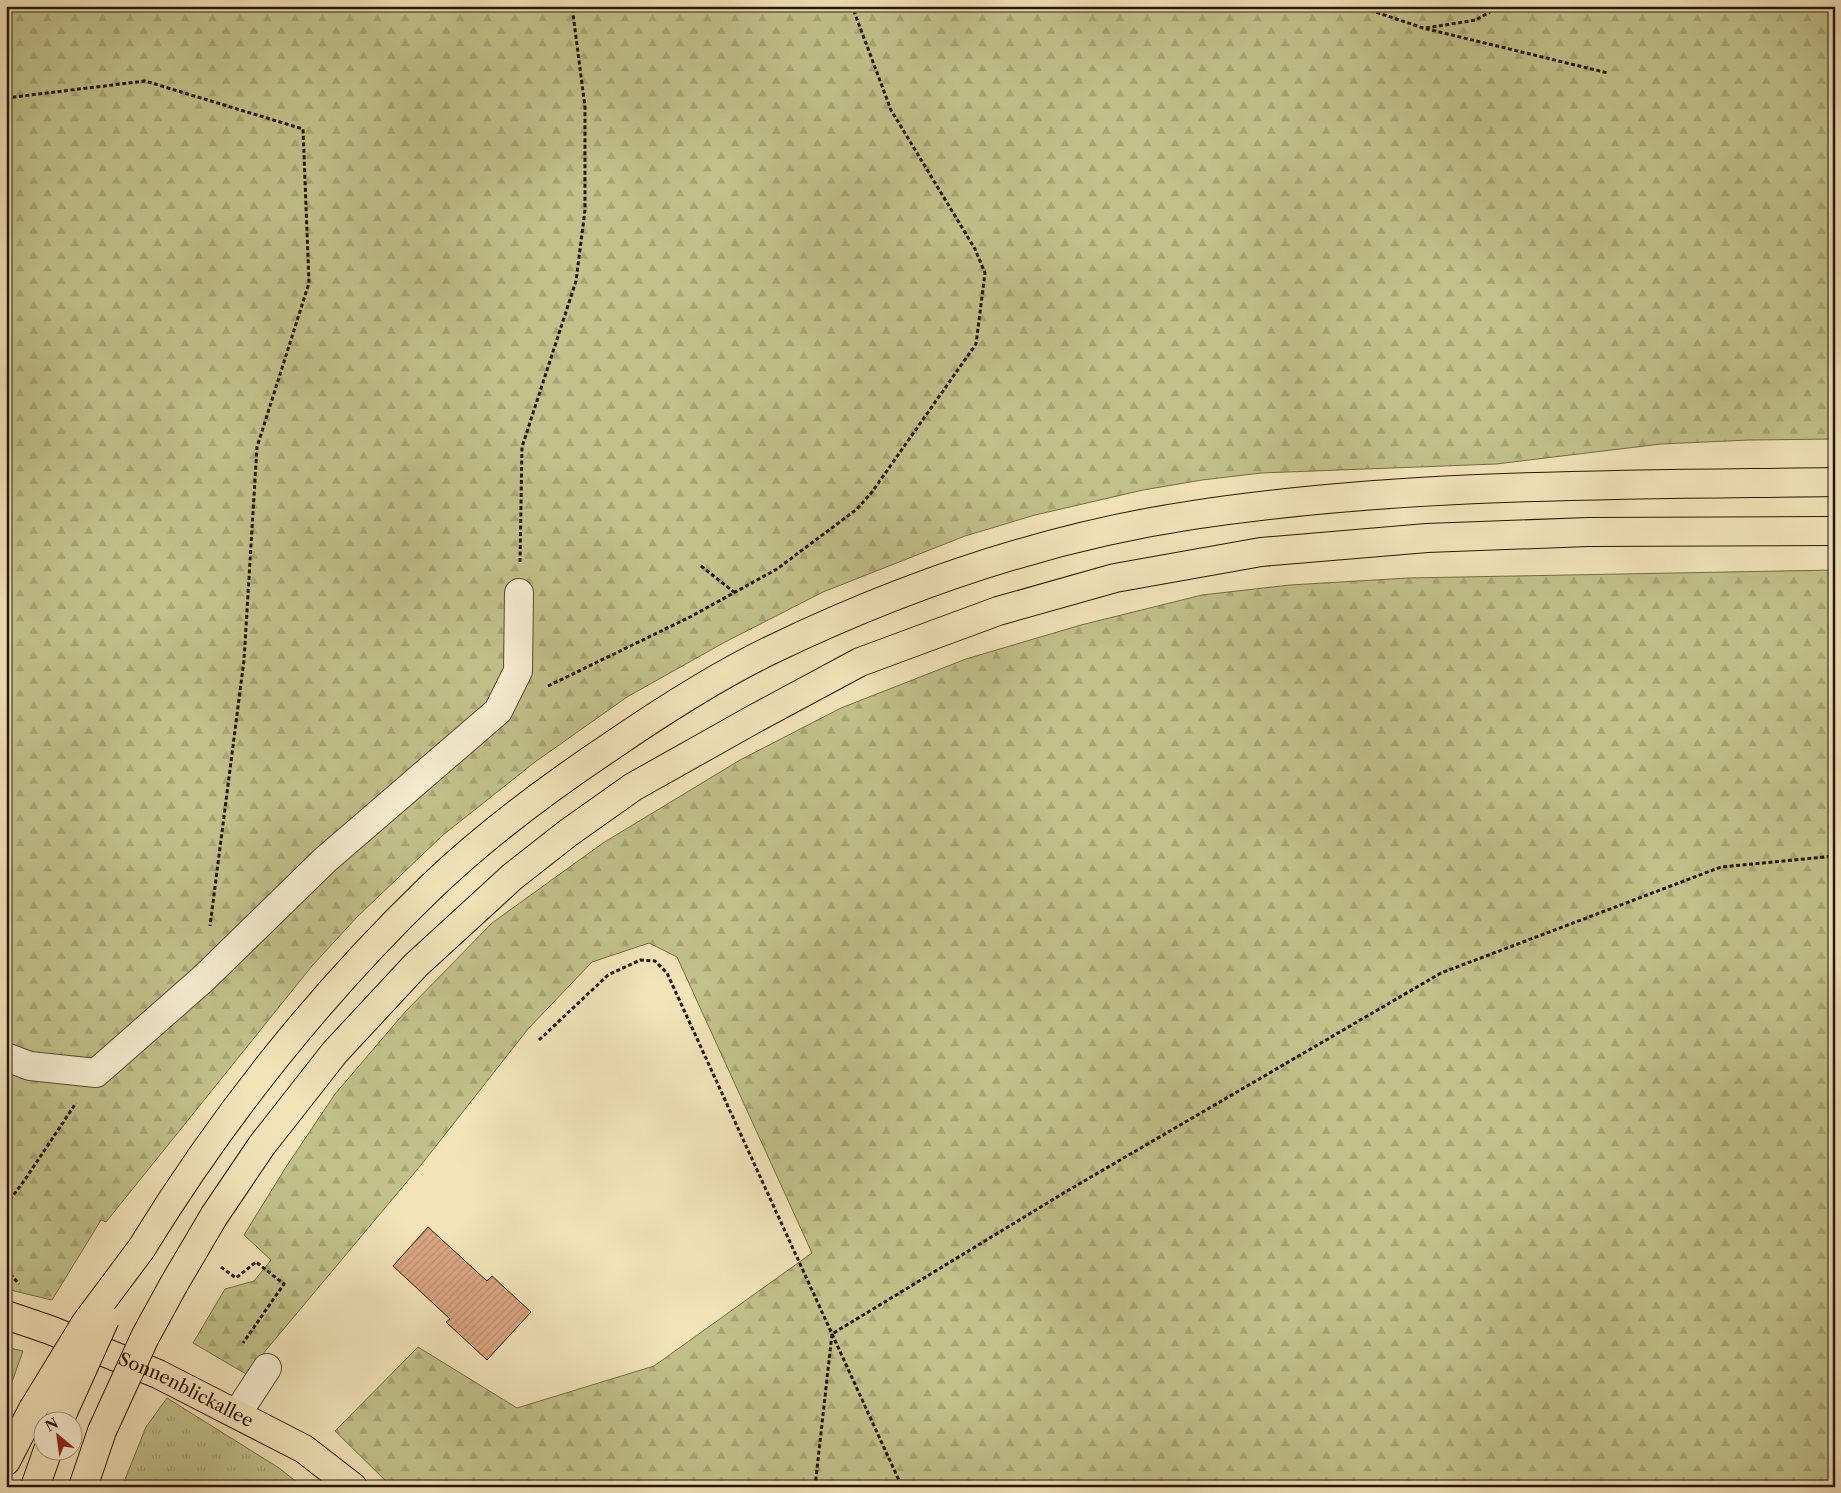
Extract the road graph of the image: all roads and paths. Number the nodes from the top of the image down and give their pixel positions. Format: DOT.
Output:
graph roads {
  1 [pos="572,6"];
  2 [pos="852,6"];
  3 [pos="1358,6"];
  4 [pos="1500,6"];
  5 [pos="1422,28"];
  6 [pos="1608,73"];
  7 [pos="6,98"];
  8 [pos="1835,482"];
  9 [pos="1835,531"];
  10 [pos="701,566"];
  11 [pos="734,592"];
  12 [pos="519,593"];
  13 [pos="542,689"];
  14 [pos="1835,856"];
  15 [pos="209,930"];
  16 [pos="539,1040"];
  17 [pos="6,1057"];
  18 [pos="96,1073"];
  19 [pos="6,1205"];
  20 [pos="141,1249"];
  21 [pos="217,1264"];
  22 [pos="6,1269"];
  23 [pos="21,1287"];
  24 [pos="6,1315"];
  25 [pos="832,1334"];
  26 [pos="243,1344"];
  27 [pos="267,1368"];
  28 [pos="64,1410"];
  29 [pos="238,1414"];
  30 [pos="44,1460"];
  31 [pos="6,1461"];
  32 [pos="347,1485"];
  33 [pos="35,1487"];
  34 [pos="83,1487"];
  35 [pos="815,1487"];
  36 [pos="902,1487"];
  1 -- 12 [label="path"];
  2 -- 11 [label="path"];
  3 -- 5 [label="path"];
  4 -- 5 [label="path"];
  5 -- 6 [label="path"];
  7 -- 15 [label="path"];
  8 -- 20 [label="main road"];
  9 -- 34 [label="main road, bridge"];
  10 -- 11 [label="path"];
  11 -- 13 [label="path"];
  12 -- 18 [label="lane"];
  14 -- 25 [label="path"];
  16 -- 25 [label="path"];
  17 -- 18 [label="lane"];
  18 -- 19 [label="path"];
  20 -- 28 [label="main road, bridge"];
  20 -- 31 [label="main road, bridge"];
  21 -- 26 [label="path"];
  22 -- 23 [label="path"];
  24 -- 29 [label="main road, Sonnenblickallee"];
  25 -- 35 [label="path"];
  25 -- 36 [label="path"];
  27 -- 29 [label="lane"];
  29 -- 32 [label="main road, Sonnenblickallee"];
  30 -- 33 [label="main road"];
}
